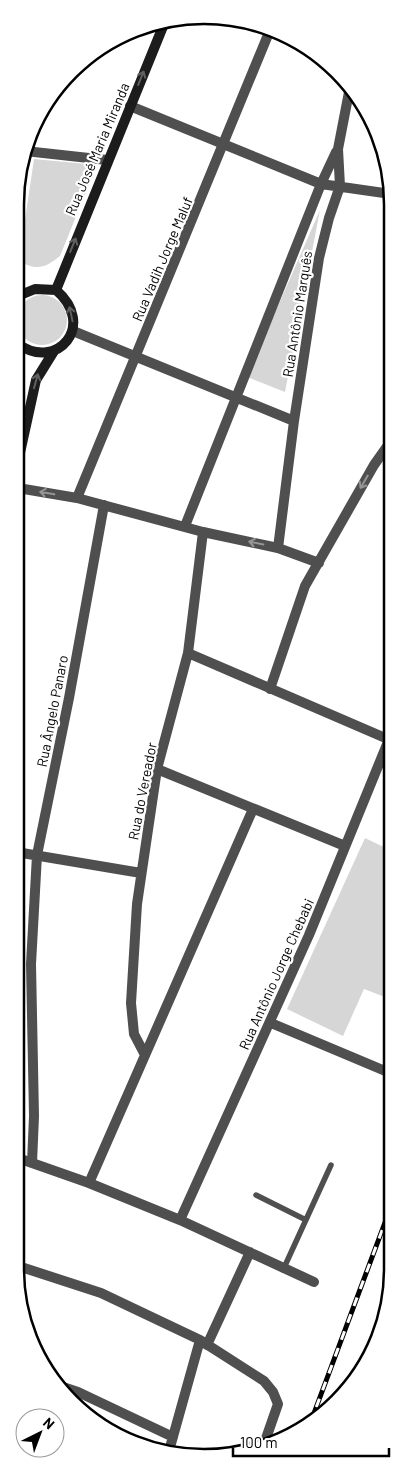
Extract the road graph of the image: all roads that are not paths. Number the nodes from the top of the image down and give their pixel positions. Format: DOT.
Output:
graph roads {
  1 [pos="162,29"];
  2 [pos="268,35"];
  3 [pos="348,96"];
  4 [pos="130,106"];
  5 [pos="224,146"];
  6 [pos="338,149"];
  7 [pos="31,152"];
  8 [pos="107,160"];
  9 [pos="321,184"];
  10 [pos="340,186"];
  11 [pos="384,193"];
  12 [pos="56,290"];
  13 [pos="24,294"];
  14 [pos="73,331"];
  15 [pos="24,347"];
  16 [pos="54,351"];
  17 [pos="136,358"];
  18 [pos="236,398"];
  19 [pos="294,421"];
  20 [pos="24,435"];
  21 [pos="384,451"];
  22 [pos="24,489"];
  23 [pos="78,498"];
  24 [pos="104,505"];
  25 [pos="185,526"];
  26 [pos="203,532"];
  27 [pos="278,548"];
  28 [pos="319,563"];
  29 [pos="188,653"];
  30 [pos="270,689"];
  31 [pos="384,736"];
  32 [pos="384,753"];
  33 [pos="157,769"];
  34 [pos="253,808"];
  35 [pos="345,846"];
  36 [pos="24,853"];
  37 [pos="37,855"];
  38 [pos="141,874"];
  39 [pos="271,1023"];
  40 [pos="145,1055"];
  41 [pos="384,1070"];
  42 [pos="24,1160"];
  43 [pos="32,1163"];
  44 [pos="331,1165"];
  45 [pos="89,1183"];
  46 [pos="256,1195"];
  47 [pos="180,1220"];
  48 [pos="306,1220"];
  49 [pos="250,1252"];
  50 [pos="24,1268"];
  51 [pos="283,1270"];
  52 [pos="314,1282"];
  53 [pos="203,1342"];
  54 [pos="69,1389"];
  55 [pos="173,1437"];
  56 [pos="266,1439"];
  57 [pos="171,1446"];
  4 -- 1 [label="main road, Rua José Maria Miranda, one-way"];
  2 -- 5 [label="street, Rua Vadih Jorge Maluf"];
  3 -- 6 [label="street, Rua Antônio Marquês"];
  4 -- 5 [label="street"];
  4 -- 8 [label="main road, Rua José Maria Miranda"];
  5 -- 9 [label="street"];
  5 -- 17 [label="street, Rua Vadih Jorge Maluf"];
  6 -- 9 [label="street"];
  6 -- 10 [label="street, Rua Antônio Marquês"];
  7 -- 8 [label="street"];
  12 -- 8 [label="main road, Rua José Maria Miranda, one-way"];
  9 -- 10 [label="street"];
  9 -- 18 [label="street"];
  10 -- 11 [label="street"];
  10 -- 19 [label="street, Rua Antônio Marquês"];
  12 -- 13 [label="main road"];
  14 -- 12 [label="main road, one-way"];
  14 -- 16 [label="main road"];
  14 -- 17 [label="street"];
  15 -- 16 [label="main road"];
  20 -- 16 [label="main road, one-way"];
  17 -- 18 [label="street"];
  17 -- 23 [label="street, Rua Vadih Jorge Maluf"];
  18 -- 19 [label="street"];
  18 -- 25 [label="street"];
  19 -- 27 [label="street, Rua Antônio Marquês"];
  21 -- 28 [label="street, one-way"];
  23 -- 22 [label="street, one-way"];
  23 -- 24 [label="street"];
  24 -- 25 [label="street"];
  24 -- 37 [label="street, Rua Ângelo Panaro"];
  25 -- 26 [label="street"];
  27 -- 26 [label="street, one-way"];
  26 -- 29 [label="street, Rua do Vereador"];
  27 -- 28 [label="street"];
  28 -- 30 [label="street"];
  29 -- 30 [label="street"];
  29 -- 33 [label="street, Rua do Vereador"];
  30 -- 31 [label="street"];
  32 -- 35 [label="street, Rua Antônio Jorge Chebabi"];
  33 -- 34 [label="street"];
  33 -- 38 [label="street, Rua do Vereador"];
  34 -- 35 [label="street"];
  34 -- 40 [label="street"];
  35 -- 39 [label="street, Rua Antônio Jorge Chebabi"];
  36 -- 37 [label="street"];
  37 -- 38 [label="street"];
  37 -- 43 [label="street, Rua Ângelo Panaro"];
  38 -- 40 [label="street, Rua do Vereador"];
  39 -- 41 [label="street"];
  39 -- 47 [label="street, Rua Antônio Jorge Chebabi"];
  40 -- 45 [label="street"];
  42 -- 43 [label="street"];
  43 -- 45 [label="street"];
  44 -- 48 [label="lane"];
  45 -- 47 [label="street"];
  46 -- 48 [label="lane"];
  47 -- 49 [label="street"];
  48 -- 51 [label="lane"];
  49 -- 51 [label="street"];
  49 -- 53 [label="street"];
  50 -- 53 [label="street"];
  51 -- 52 [label="street"];
  53 -- 55 [label="street"];
  53 -- 56 [label="street"];
  54 -- 55 [label="street"];
  55 -- 57 [label="street"];
}
